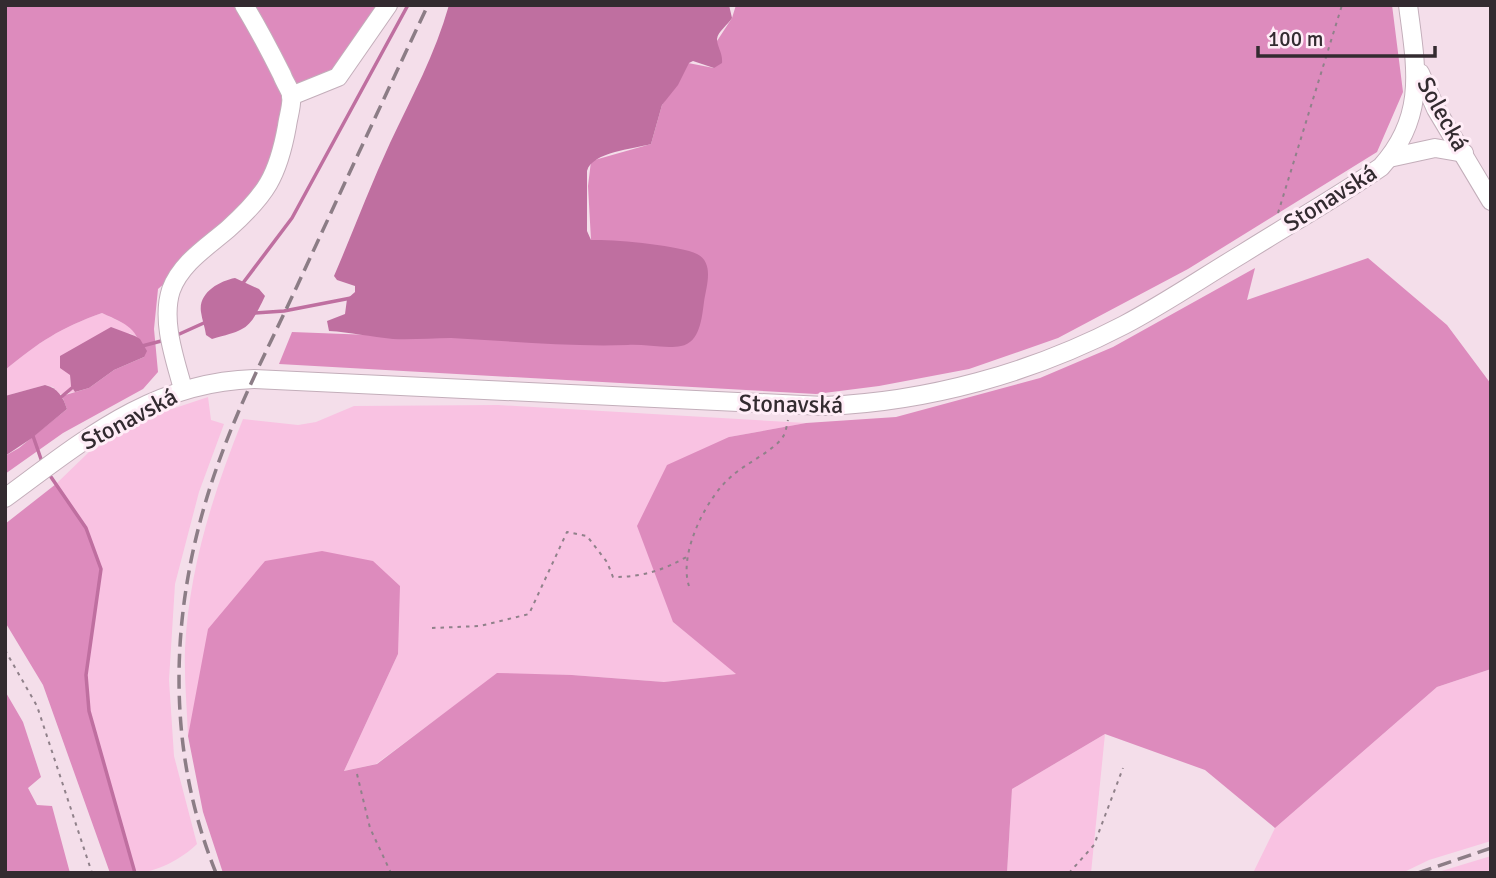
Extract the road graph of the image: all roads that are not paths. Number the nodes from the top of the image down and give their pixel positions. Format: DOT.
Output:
graph roads {
  1 [pos="244,5"];
  2 [pos="388,5"];
  3 [pos="1408,5"];
  4 [pos="1416,63"];
  5 [pos="292,96"];
  6 [pos="1464,153"];
  7 [pos="1389,158"];
  8 [pos="1491,201"];
  9 [pos="183,389"];
  10 [pos="5,498"];
  1 -- 5 [label="street"];
  2 -- 5 [label="street"];
  3 -- 4 [label="street, Stonavská"];
  4 -- 6 [label="street, Solecká"];
  4 -- 7 [label="street, Stonavská"];
  5 -- 9 [label="street"];
  6 -- 7 [label="street"];
  6 -- 8 [label="street, Solecká"];
  7 -- 9 [label="street, Stonavská"];
  9 -- 10 [label="street, Stonavská"];
}
